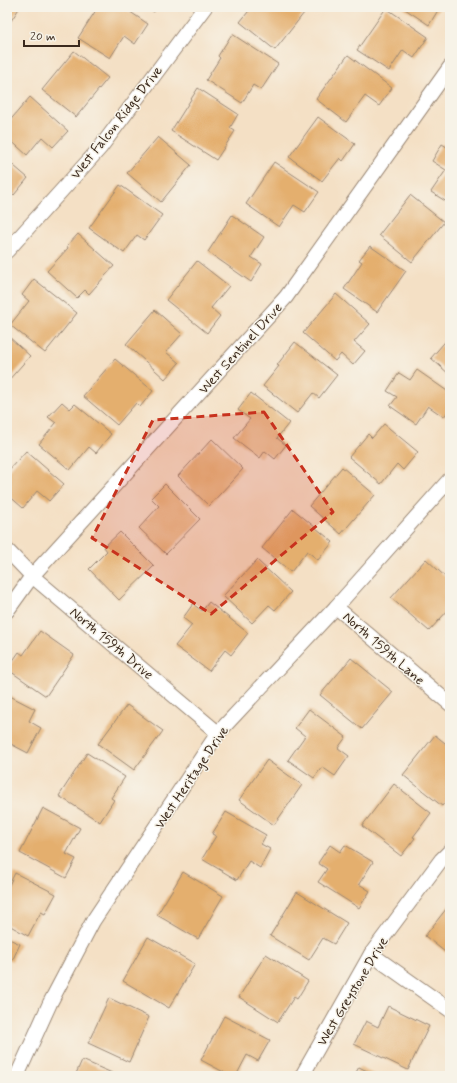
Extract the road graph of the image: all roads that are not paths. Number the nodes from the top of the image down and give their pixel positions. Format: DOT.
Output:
graph roads {
  1 [pos="205,7"];
  2 [pos="450,67"];
  3 [pos="7,251"];
  4 [pos="450,479"];
  5 [pos="7,550"];
  6 [pos="32,576"];
  7 [pos="336,607"];
  8 [pos="7,612"];
  9 [pos="450,704"];
  10 [pos="218,733"];
  11 [pos="450,851"];
  12 [pos="371,954"];
  13 [pos="450,1010"];
  14 [pos="17,1076"];
  15 [pos="302,1076"];
  1 -- 3 [label="street, West Falcon Ridge Drive"];
  2 -- 6 [label="street, West Sentinel Drive"];
  4 -- 7 [label="street, West Heritage Drive"];
  5 -- 6 [label="street, North 159th Drive"];
  6 -- 8 [label="street, West Sentinel Drive"];
  6 -- 10 [label="street, North 159th Drive"];
  7 -- 9 [label="street, North 159th Lane"];
  7 -- 10 [label="street, West Heritage Drive"];
  10 -- 14 [label="street, West Heritage Drive"];
  11 -- 12 [label="street, West Greystone Drive"];
  12 -- 13 [label="street"];
  12 -- 15 [label="street, West Greystone Drive"];
}
